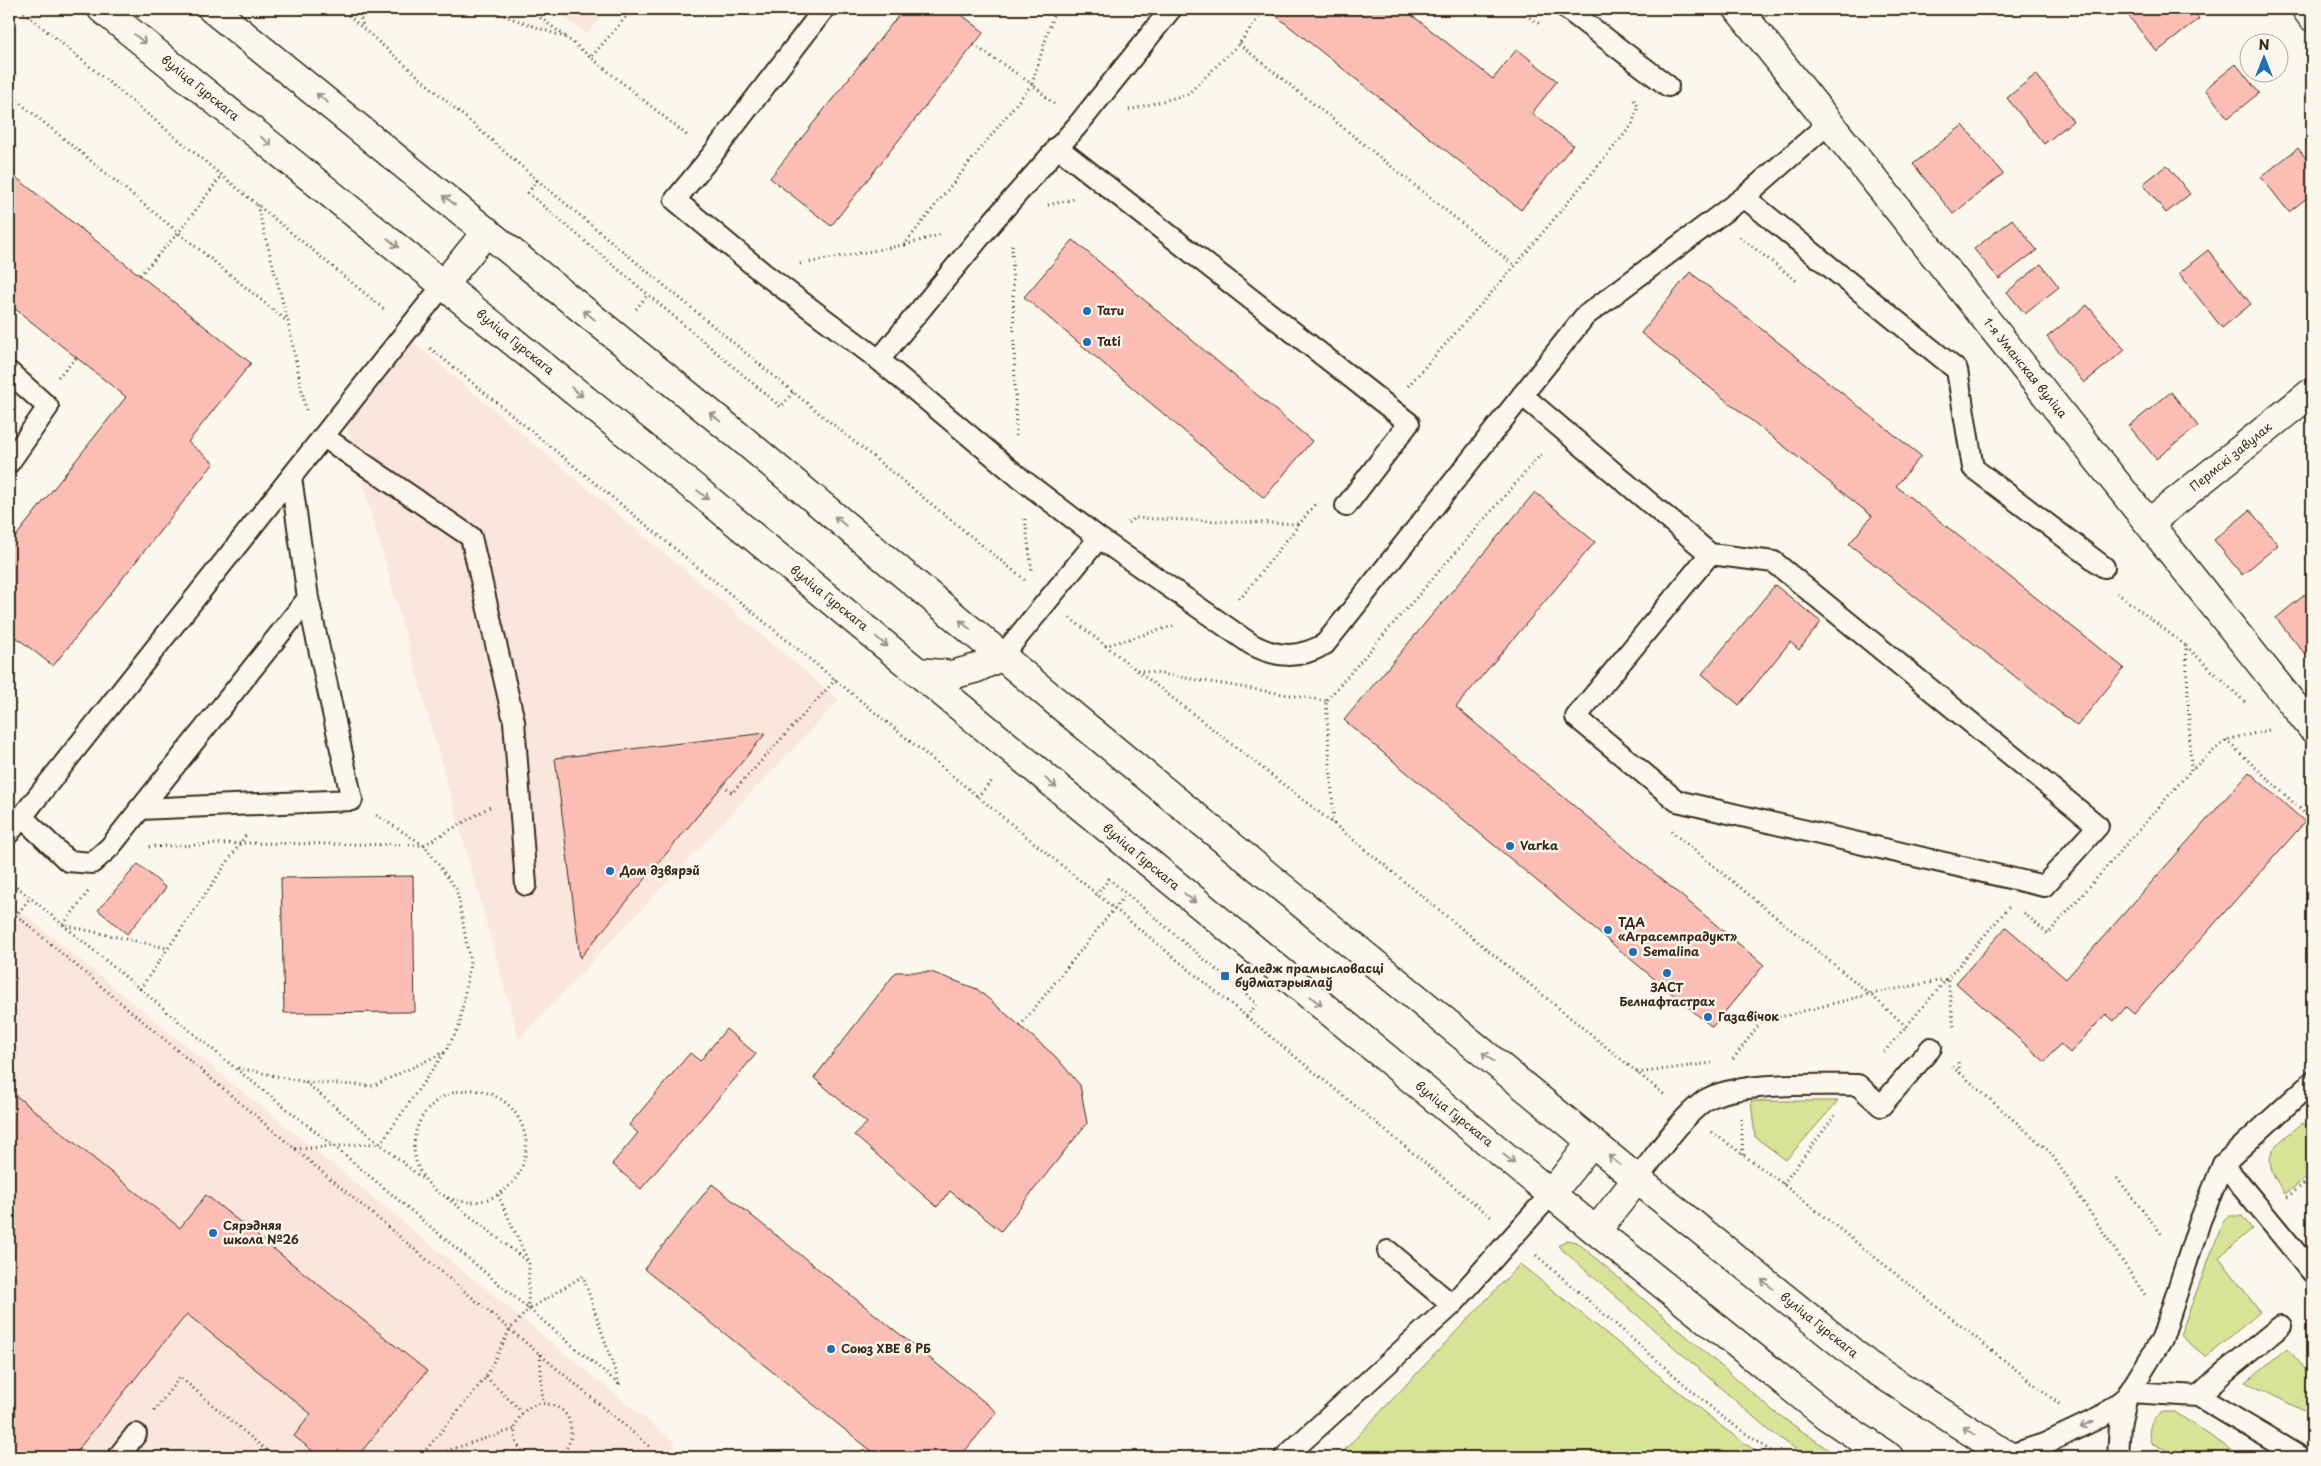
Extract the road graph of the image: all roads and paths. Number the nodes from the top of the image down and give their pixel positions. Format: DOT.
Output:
graph roads {
  1 [pos="20,9"];
  2 [pos="102,9"];
  3 [pos="212,9"];
  4 [pos="340,9"];
  5 [pos="358,9"];
  6 [pos="485,9"];
  7 [pos="528,9"];
  8 [pos="633,9"];
  9 [pos="824,9"];
  10 [pos="1055,9"];
  11 [pos="1171,9"];
  12 [pos="1265,9"];
  13 [pos="1517,9"];
  14 [pos="1567,9"];
  15 [pos="1738,9"];
  16 [pos="2306,9"];
  17 [pos="2312,17"];
  18 [pos="364,27"];
  19 [pos="1547,29"];
  20 [pos="567,38"];
  21 [pos="1239,44"];
  22 [pos="974,45"];
  23 [pos="592,56"];
  24 [pos="1032,84"];
  25 [pos="1668,86"];
  26 [pos="9,94"];
  27 [pos="1631,95"];
  28 [pos="1829,123"];
  29 [pos="1078,126"];
  30 [pos="1057,146"];
  31 [pos="712,155"];
  32 [pos="222,175"];
  33 [pos="537,180"];
  34 [pos="1082,197"];
  35 [pos="1744,197"];
  36 [pos="257,204"];
  37 [pos="1047,205"];
  38 [pos="486,230"];
  39 [pos="179,232"];
  40 [pos="1012,242"];
  41 [pos="1515,266"];
  42 [pos="763,273"];
  43 [pos="140,275"];
  44 [pos="444,284"];
  45 [pos="288,322"];
  46 [pos="408,330"];
  47 [pos="879,360"];
  48 [pos="9,372"];
  49 [pos="793,392"];
  50 [pos="2312,392"];
  51 [pos="1522,396"];
  52 [pos="1388,407"];
  53 [pos="306,415"];
  54 [pos="324,438"];
  55 [pos="9,463"];
  56 [pos="290,477"];
  57 [pos="1020,478"];
  58 [pos="1320,497"];
  59 [pos="1346,506"];
  60 [pos="2149,523"];
  61 [pos="1299,524"];
  62 [pos="1099,538"];
  63 [pos="1710,554"];
  64 [pos="2104,567"];
  65 [pos="1042,594"];
  66 [pos="1244,595"];
  67 [pos="308,598"];
  68 [pos="2186,646"];
  69 [pos="1002,656"];
  70 [pos="1136,670"];
  71 [pos="918,672"];
  72 [pos="836,680"];
  73 [pos="1326,701"];
  74 [pos="2253,710"];
  75 [pos="2267,723"];
  76 [pos="2312,728"];
  77 [pos="2274,729"];
  78 [pos="2226,740"];
  79 [pos="2191,770"];
  80 [pos="992,781"];
  81 [pos="723,785"];
  82 [pos="520,789"];
  83 [pos="978,797"];
  84 [pos="352,800"];
  85 [pos="268,803"];
  86 [pos="139,809"];
  87 [pos="22,817"];
  88 [pos="2312,820"];
  89 [pos="9,833"];
  90 [pos="240,843"];
  91 [pos="424,845"];
  92 [pos="110,847"];
  93 [pos="9,880"];
  94 [pos="526,885"];
  95 [pos="92,886"];
  96 [pos="1096,894"];
  97 [pos="1126,894"];
  98 [pos="30,898"];
  99 [pos="1114,910"];
  100 [pos="16,915"];
  101 [pos="9,924"];
  102 [pos="63,925"];
  103 [pos="2048,934"];
  104 [pos="167,948"];
  105 [pos="140,989"];
  106 [pos="1870,994"];
  107 [pos="1246,1017"];
  108 [pos="1020,1026"];
  109 [pos="1955,1035"];
  110 [pos="1931,1048"];
  111 [pos="445,1052"];
  112 [pos="1957,1054"];
  113 [pos="1732,1060"];
  114 [pos="235,1068"];
  115 [pos="1637,1073"];
  116 [pos="1960,1073"];
  117 [pos="305,1082"];
  118 [pos="2312,1082"];
  119 [pos="1740,1088"];
  120 [pos="1663,1094"];
  121 [pos="1708,1129"];
  122 [pos="1592,1142"];
  123 [pos="381,1143"];
  124 [pos="335,1147"];
  125 [pos="294,1149"];
  126 [pos="1743,1155"];
  127 [pos="2223,1164"];
  128 [pos="2117,1178"];
  129 [pos="1637,1179"];
  130 [pos="2312,1179"];
  131 [pos="427,1182"];
  132 [pos="1551,1194"];
  133 [pos="498,1195"];
  134 [pos="2282,1201"];
  135 [pos="1596,1231"];
  136 [pos="1515,1236"];
  137 [pos="2166,1239"];
  138 [pos="1388,1251"];
  139 [pos="529,1263"];
  140 [pos="2312,1272"];
  141 [pos="2146,1296"];
  142 [pos="1452,1305"];
  143 [pos="528,1310"];
  144 [pos="2281,1326"];
  145 [pos="510,1329"];
  146 [pos="540,1354"];
  147 [pos="486,1377"];
  148 [pos="2128,1394"];
  149 [pos="2198,1396"];
  150 [pos="543,1403"];
  151 [pos="2061,1405"];
  152 [pos="522,1412"];
  153 [pos="515,1429"];
  154 [pos="136,1434"];
  155 [pos="649,1446"];
  156 [pos="524,1456"];
  157 [pos="561,1456"];
  158 [pos="2009,1456"];
  159 [pos="118,1457"];
  160 [pos="274,1457"];
  161 [pos="420,1457"];
  162 [pos="426,1457"];
  163 [pos="530,1457"];
  164 [pos="556,1457"];
  165 [pos="1285,1457"];
  166 [pos="1779,1457"];
  167 [pos="1889,1457"];
  168 [pos="2118,1457"];
  169 [pos="2300,1457"];
  1 -- 32 [label="path"];
  2 -- 44 [label="main road, вуліца Гурскага, one-way"];
  38 -- 3 [label="main road, вуліца Гурскага, one-way"];
  4 -- 18 [label="path"];
  5 -- 18 [label="path"];
  6 -- 20 [label="path"];
  7 -- 20 [label="path"];
  8 -- 23 [label="path"];
  9 -- 31 [label="lane"];
  10 -- 24 [label="path"];
  11 -- 29 [label="lane"];
  12 -- 21 [label="path"];
  13 -- 19 [label="path"];
  14 -- 25 [label="lane"];
  15 -- 28 [label="main road, 1-я Уманская вуліца"];
  16 -- 17 [label="main road"];
  18 -- 33 [label="path"];
  20 -- 23 [label="path"];
  21 -- 29 [label="path"];
  21 -- 41 [label="path"];
  22 -- 24 [label="path"];
  23 -- 31 [label="path"];
  24 -- 29 [label="path"];
  24 -- 42 [label="path"];
  26 -- 39 [label="path"];
  27 -- 41 [label="path"];
  28 -- 35 [label="lane"];
  28 -- 60 [label="main road, 1-я Уманская вуліца"];
  29 -- 30 [label="lane"];
  30 -- 47 [label="lane"];
  30 -- 52 [label="lane"];
  31 -- 42 [label="lane"];
  32 -- 36 [label="path"];
  32 -- 39 [label="path"];
  33 -- 49 [label="path"];
  33 -- 49 [label="path"];
  34 -- 37 [label="path"];
  35 -- 51 [label="lane"];
  35 -- 64 [label="lane"];
  36 -- 45 [label="path"];
  36 -- 46 [label="path"];
  38 -- 44 [label="main road"];
  69 -- 38 [label="main road, вуліца Гурскага, one-way"];
  39 -- 43 [label="path"];
  39 -- 45 [label="path"];
  40 -- 57 [label="path"];
  41 -- 52 [label="path"];
  42 -- 47 [label="lane"];
  44 -- 46 [label="lane"];
  44 -- 71 [label="main road, вуліца Гурскага, one-way"];
  45 -- 53 [label="path"];
  46 -- 54 [label="lane"];
  46 -- 72 [label="path"];
  47 -- 57 [label="lane"];
  48 -- 55 [label="lane"];
  49 -- 65 [label="path"];
  50 -- 60 [label="main road, Пермскі завулак"];
  51 -- 62 [label="lane"];
  51 -- 63 [label="lane"];
  52 -- 59 [label="lane"];
  54 -- 56 [label="lane"];
  54 -- 82 [label="lane"];
  56 -- 67 [label="lane"];
  56 -- 87 [label="lane"];
  57 -- 62 [label="lane"];
  57 -- 65 [label="path"];
  58 -- 61 [label="path"];
  60 -- 76 [label="main road, 1-я Уманская вуліца"];
  61 -- 62 [label="path"];
  61 -- 66 [label="path"];
  62 -- 65 [label="lane"];
  63 -- 63 [label="lane"];
  65 -- 69 [label="lane"];
  65 -- 70 [label="path"];
  67 -- 84 [label="lane"];
  67 -- 86 [label="lane"];
  68 -- 74 [label="path"];
  69 -- 71 [label="main road"];
  122 -- 69 [label="main road, вуліца Гурскага, one-way"];
  70 -- 73 [label="path"];
  70 -- 115 [label="path"];
  71 -- 132 [label="main road, вуліца Гурскага, one-way"];
  72 -- 81 [label="path"];
  72 -- 83 [label="path"];
  75 -- 77 [label="path"];
  78 -- 88 [label="path"];
  79 -- 103 [label="path"];
  80 -- 83 [label="path"];
  82 -- 91 [label="path"];
  82 -- 94 [label="lane"];
  83 -- 96 [label="path"];
  84 -- 85 [label="lane"];
  84 -- 91 [label="path"];
  85 -- 86 [label="lane"];
  85 -- 90 [label="path"];
  86 -- 92 [label="lane"];
  87 -- 89 [label="lane"];
  87 -- 92 [label="lane"];
  90 -- 91 [label="path"];
  90 -- 92 [label="path"];
  90 -- 104 [label="path"];
  91 -- 111 [label="path"];
  93 -- 98 [label="path"];
  95 -- 102 [label="path"];
  96 -- 97 [label="path"];
  96 -- 99 [label="path"];
  97 -- 99 [label="path"];
  97 -- 107 [label="path"];
  98 -- 100 [label="path"];
  98 -- 102 [label="path"];
  99 -- 107 [label="path"];
  99 -- 108 [label="path"];
  100 -- 101 [label="path"];
  100 -- 125 [label="path"];
  102 -- 104 [label="path"];
  102 -- 105 [label="path"];
  104 -- 105 [label="path"];
  105 -- 114 [label="path"];
  106 -- 109 [label="path"];
  106 -- 110 [label="path"];
  106 -- 113 [label="path"];
  107 -- 136 [label="path"];
  110 -- 116 [label="path"];
  110 -- 119 [label="lane"];
  111 -- 117 [label="path"];
  111 -- 123 [label="path"];
  112 -- 116 [label="path"];
  113 -- 115 [label="path"];
  113 -- 119 [label="path"];
  114 -- 117 [label="path"];
  114 -- 124 [label="path"];
  115 -- 120 [label="path"];
  116 -- 141 [label="path"];
  117 -- 123 [label="path"];
  118 -- 127 [label="lane"];
  119 -- 126 [label="path"];
  119 -- 129 [label="lane"];
  121 -- 126 [label="path"];
  129 -- 122 [label="main road, вуліца Гурскага, one-way"];
  122 -- 132 [label="main road"];
  123 -- 124 [label="path"];
  123 -- 131 [label="path"];
  124 -- 125 [label="path"];
  124 -- 143 [label="path"];
  125 -- 145 [label="path"];
  126 -- 151 [label="path"];
  127 -- 140 [label="lane"];
  127 -- 148 [label="lane"];
  128 -- 137 [label="path"];
  129 -- 135 [label="main road"];
  158 -- 129 [label="main road, вуліца Гурскага, one-way"];
  130 -- 134 [label="path"];
  131 -- 133 [label="path"];
  131 -- 133 [label="path"];
  131 -- 139 [label="path"];
  132 -- 135 [label="main road, вуліца Гурскага"];
  132 -- 136 [label="lane"];
  133 -- 139 [label="path"];
  135 -- 167 [label="main road, вуліца Гурскага"];
  136 -- 142 [label="lane"];
  136 -- 166 [label="path"];
  138 -- 142 [label="lane"];
  139 -- 143 [label="path"];
  142 -- 165 [label="lane"];
  143 -- 143 [label="path"];
  143 -- 145 [label="path"];
  144 -- 149 [label="lane"];
  145 -- 146 [label="path"];
  145 -- 147 [label="path"];
  146 -- 150 [label="path"];
  146 -- 155 [label="path"];
  147 -- 152 [label="path"];
  147 -- 161 [label="path"];
  148 -- 149 [label="lane"];
  148 -- 158 [label="lane, one-way"];
  148 -- 168 [label="lane"];
  149 -- 169 [label="lane"];
  150 -- 152 [label="path"];
  150 -- 157 [label="path"];
  152 -- 153 [label="path"];
  153 -- 156 [label="path"];
  153 -- 162 [label="path"];
  154 -- 159 [label="lane"];
  154 -- 160 [label="path"];
  156 -- 163 [label="path"];
  157 -- 164 [label="path"];
}
